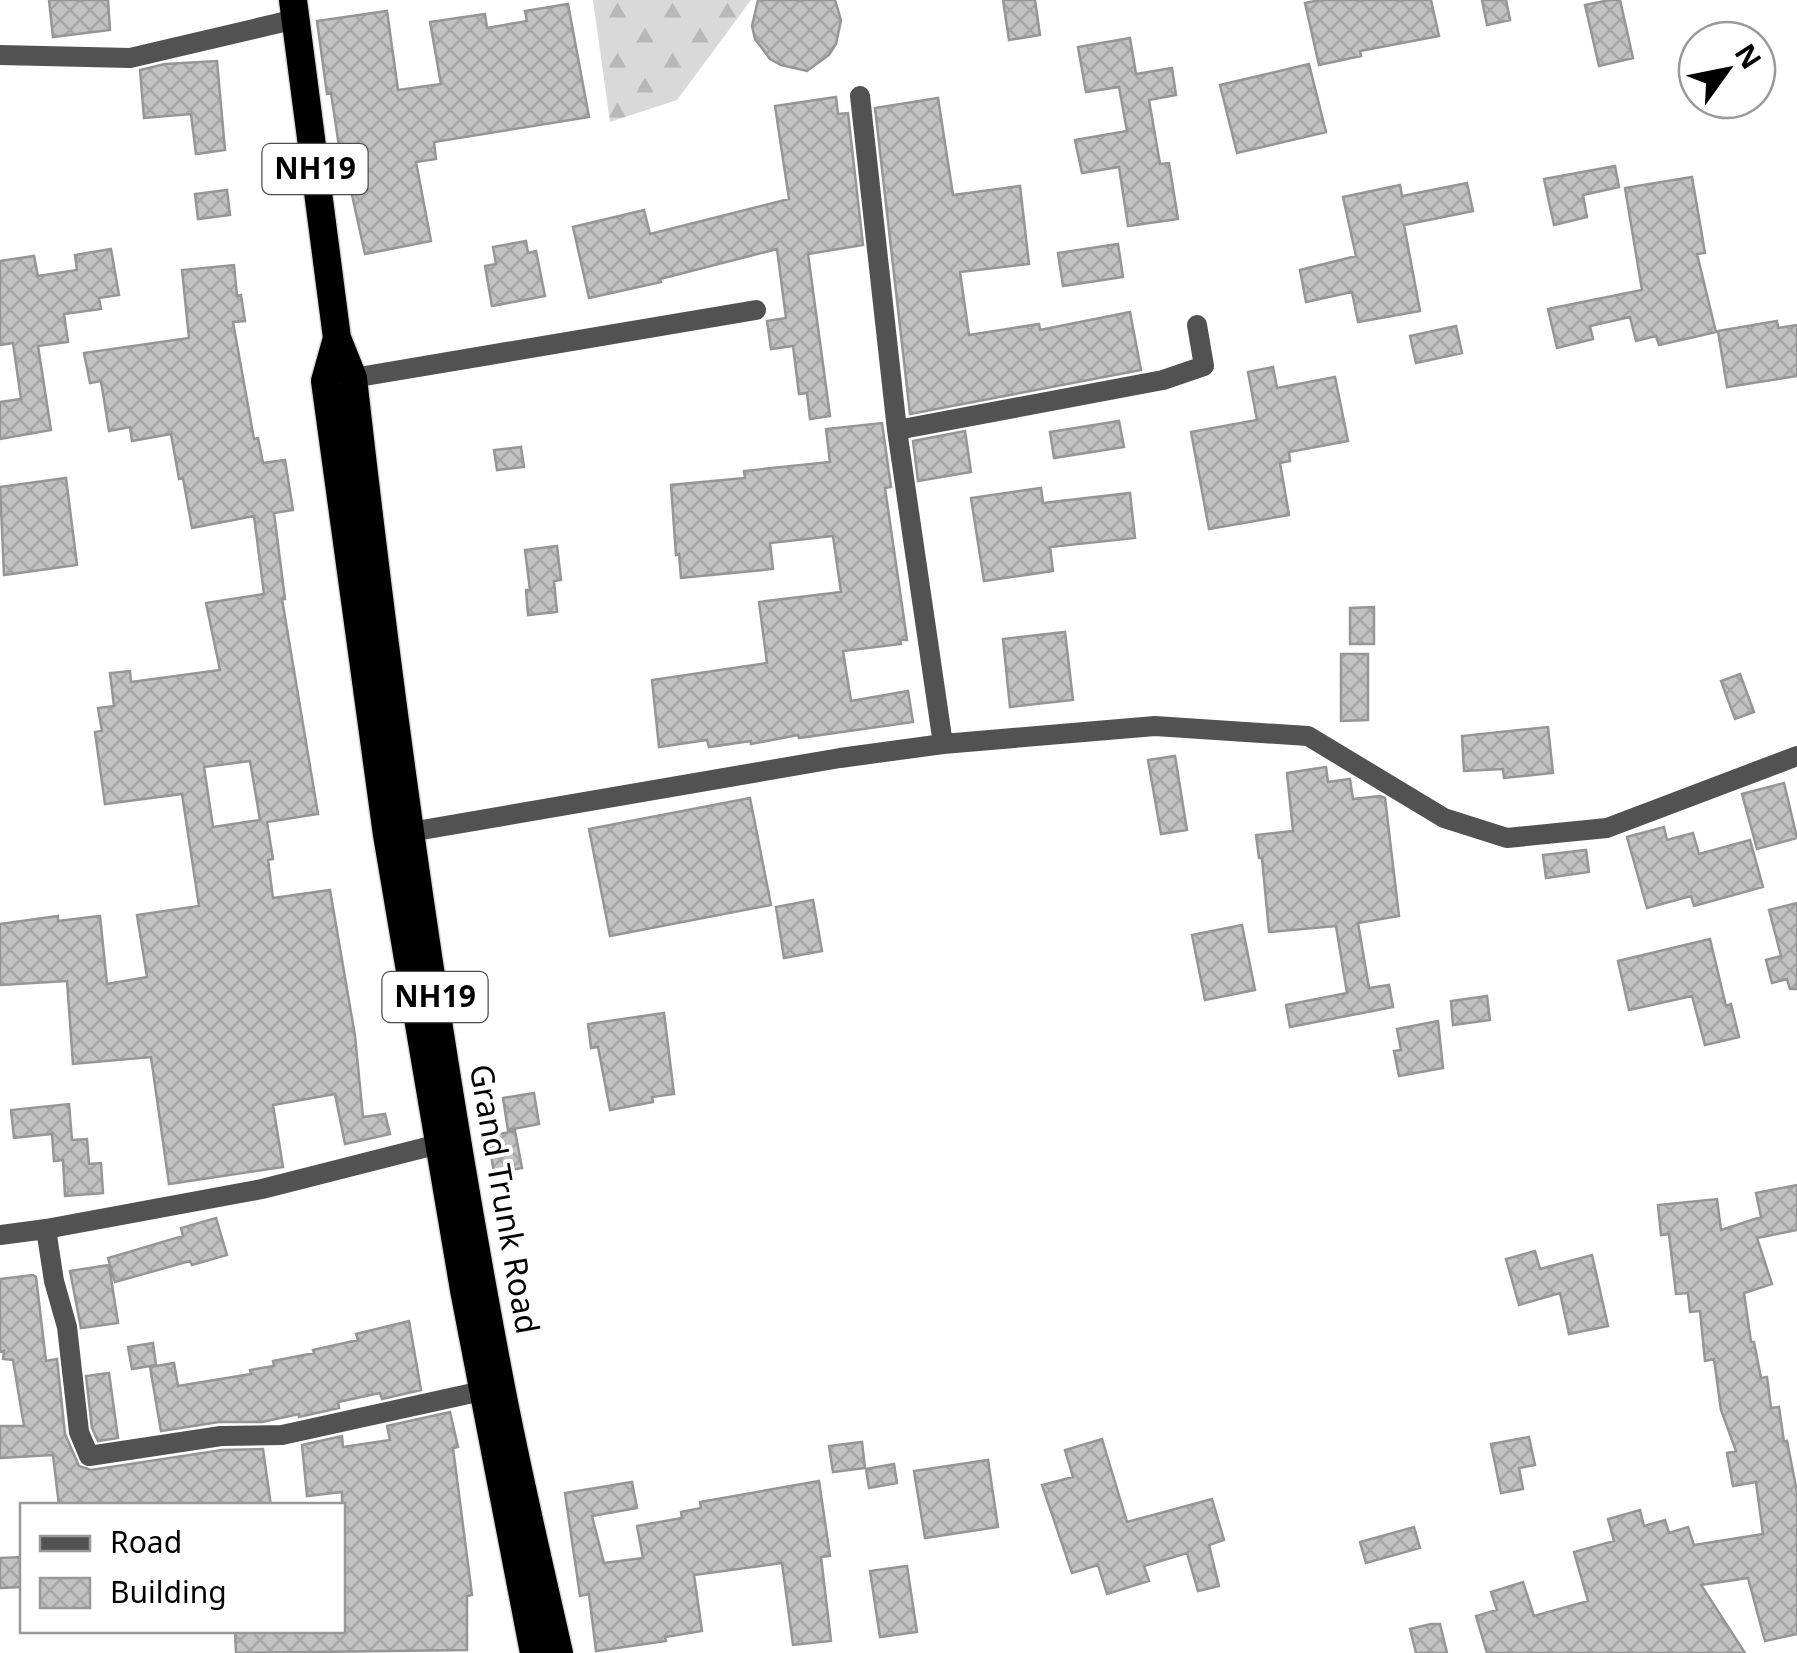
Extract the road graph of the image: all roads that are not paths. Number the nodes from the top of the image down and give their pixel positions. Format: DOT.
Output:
graph roads {
  1 [pos="294,10"];
  2 [pos="0,55"];
  3 [pos="860,96"];
  4 [pos="756,310"];
  5 [pos="1197,324"];
  6 [pos="337,338"];
  7 [pos="353,378"];
  8 [pos="897,430"];
  9 [pos="944,744"];
  10 [pos="1797,756"];
  11 [pos="410,832"];
  12 [pos="439,1144"];
  13 [pos="46,1229"];
  14 [pos="0,1235"];
  15 [pos="482,1391"];
  16 [pos="534,1653"];
  17 [pos="558,1653"];
  1 -- 2 [label="street"];
  1 -- 6 [label="highway, Grand Trunk Road / NH19"];
  3 -- 8 [label="street"];
  4 -- 7 [label="street"];
  5 -- 8 [label="street"];
  6 -- 7 [label="highway, Grand Trunk Road / NH19"];
  6 -- 12 [label="highway, Grand Trunk Road / NH19"];
  7 -- 11 [label="highway, Grand Trunk Road / NH19"];
  8 -- 9 [label="street"];
  9 -- 10 [label="street"];
  9 -- 11 [label="street"];
  11 -- 17 [label="highway, Grand Trunk Road / NH19"];
  12 -- 13 [label="street"];
  12 -- 15 [label="highway, Grand Trunk Road / NH19"];
  13 -- 14 [label="street"];
  13 -- 15 [label="street"];
  15 -- 16 [label="highway, Grand Trunk Road / NH19"];
}
